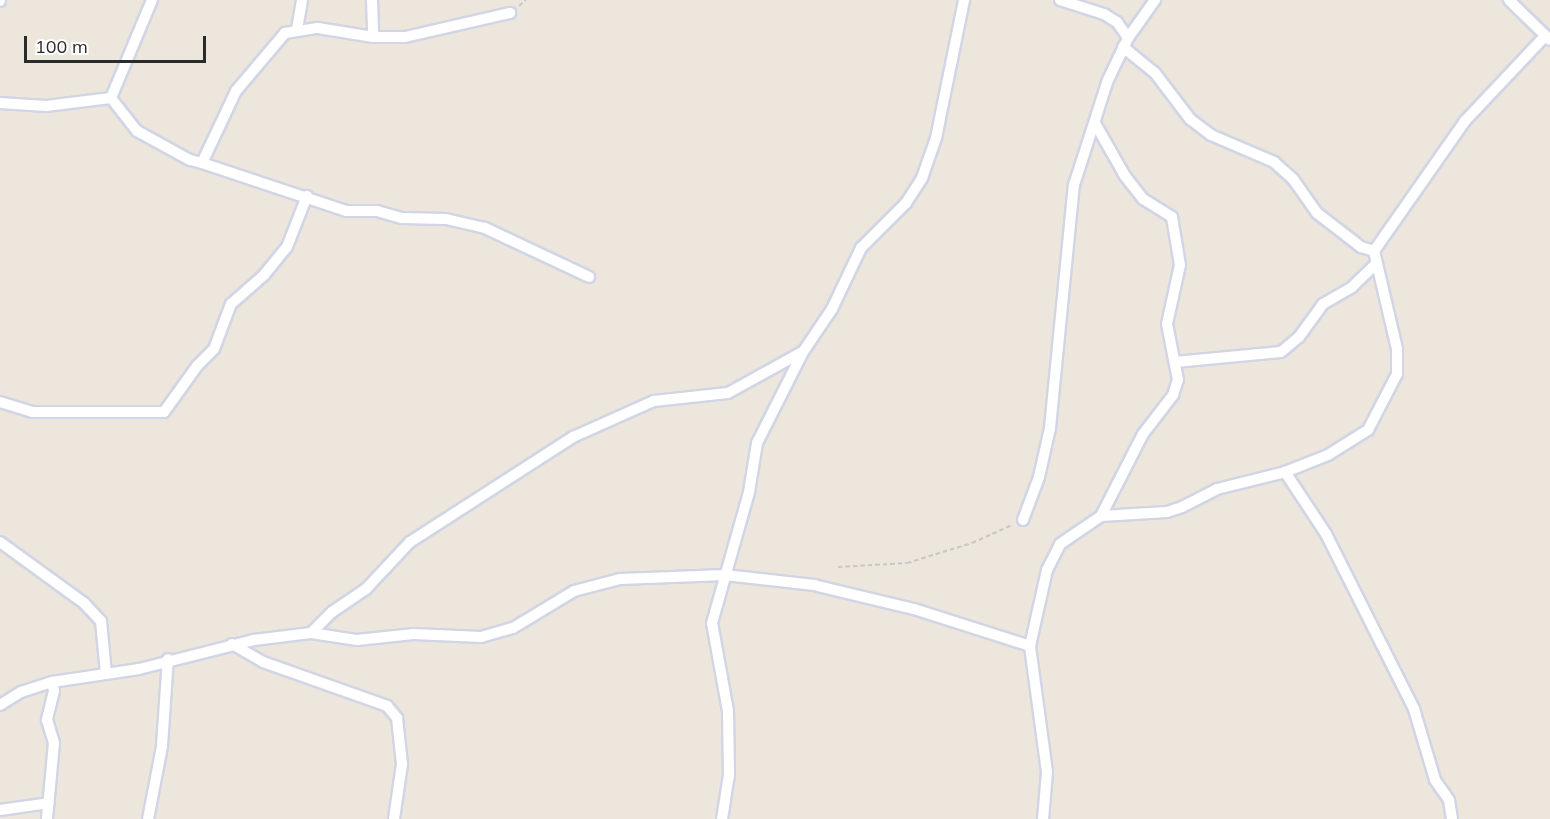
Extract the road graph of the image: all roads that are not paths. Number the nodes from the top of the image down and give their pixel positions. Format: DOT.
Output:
graph roads {
  1 [pos="152,0"];
  2 [pos="302,0"];
  3 [pos="372,0"];
  4 [pos="964,0"];
  5 [pos="1060,0"];
  6 [pos="1155,0"];
  7 [pos="1509,0"];
  8 [pos="510,13"];
  9 [pos="297,29"];
  10 [pos="373,37"];
  11 [pos="1547,38"];
  12 [pos="1125,42"];
  13 [pos="111,98"];
  14 [pos="0,103"];
  15 [pos="1096,125"];
  16 [pos="202,163"];
  17 [pos="307,196"];
  18 [pos="1374,251"];
  19 [pos="1375,265"];
  20 [pos="589,277"];
  21 [pos="803,352"];
  22 [pos="1175,362"];
  23 [pos="0,402"];
  24 [pos="1284,472"];
  25 [pos="1101,516"];
  26 [pos="1023,520"];
  27 [pos="0,542"];
  28 [pos="725,575"];
  29 [pos="311,633"];
  30 [pos="232,644"];
  31 [pos="1030,646"];
  32 [pos="168,659"];
  33 [pos="106,674"];
  34 [pos="52,682"];
  35 [pos="0,705"];
  36 [pos="50,803"];
  37 [pos="0,810"];
  38 [pos="47,819"];
  39 [pos="148,819"];
  40 [pos="394,819"];
  41 [pos="722,819"];
  42 [pos="1042,819"];
  43 [pos="1452,819"];
  1 -- 13 [label="street"];
  2 -- 9 [label="street"];
  3 -- 10 [label="street"];
  4 -- 21 [label="street"];
  5 -- 12 [label="street"];
  6 -- 12 [label="street"];
  7 -- 11 [label="street"];
  8 -- 10 [label="street"];
  9 -- 10 [label="street"];
  9 -- 16 [label="street"];
  11 -- 18 [label="street"];
  12 -- 15 [label="street"];
  12 -- 18 [label="street"];
  13 -- 14 [label="street"];
  13 -- 16 [label="street"];
  15 -- 22 [label="street"];
  15 -- 26 [label="street"];
  16 -- 17 [label="street"];
  17 -- 20 [label="street"];
  17 -- 23 [label="street"];
  18 -- 19 [label="street"];
  19 -- 22 [label="street"];
  19 -- 24 [label="street"];
  21 -- 28 [label="street"];
  21 -- 29 [label="street"];
  22 -- 25 [label="street"];
  24 -- 25 [label="street"];
  24 -- 43 [label="street"];
  25 -- 31 [label="street"];
  27 -- 33 [label="street"];
  28 -- 29 [label="street"];
  28 -- 31 [label="street"];
  28 -- 41 [label="street"];
  29 -- 30 [label="street"];
  30 -- 32 [label="street"];
  30 -- 40 [label="street"];
  31 -- 42 [label="street"];
  32 -- 33 [label="street"];
  32 -- 39 [label="street"];
  33 -- 34 [label="street"];
  34 -- 35 [label="street"];
  34 -- 36 [label="street"];
  36 -- 37 [label="street"];
  36 -- 38 [label="street"];
}
